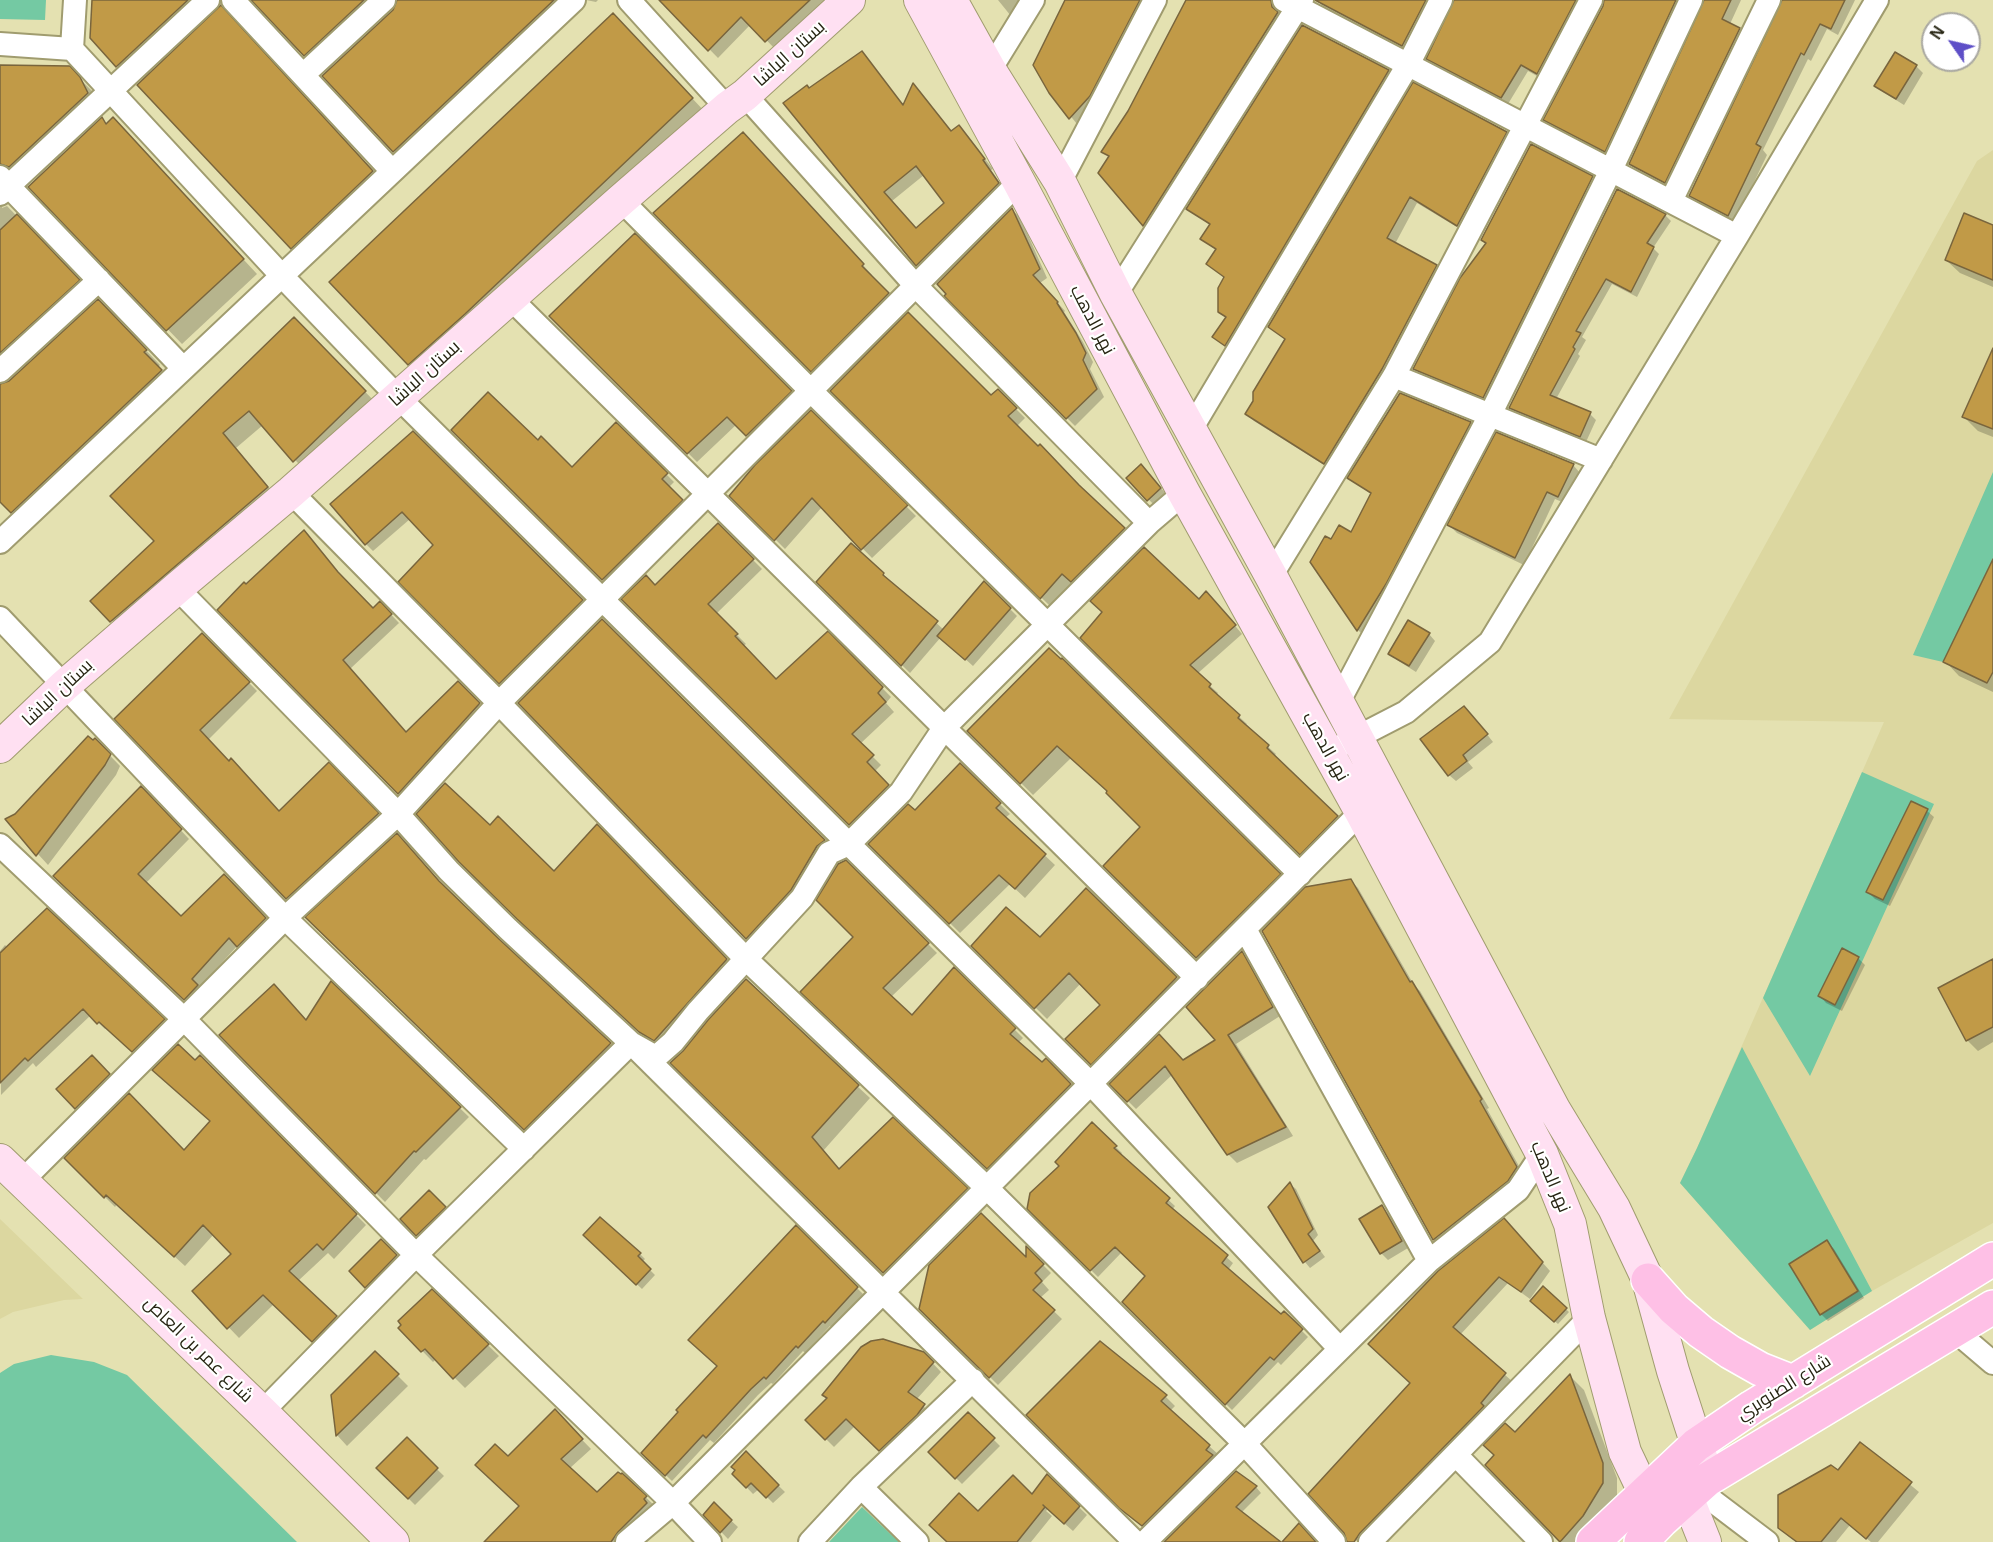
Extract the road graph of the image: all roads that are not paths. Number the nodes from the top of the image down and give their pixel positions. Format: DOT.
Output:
graph roads {
  1 [pos="75,0"];
  2 [pos="208,0"];
  3 [pos="233,0"];
  4 [pos="384,0"];
  5 [pos="574,0"];
  6 [pos="629,0"];
  7 [pos="849,0"];
  8 [pos="920,0"];
  9 [pos="951,0"];
  10 [pos="1033,0"];
  11 [pos="1155,0"];
  12 [pos="1441,0"];
  13 [pos="1591,0"];
  14 [pos="1691,0"];
  15 [pos="1769,0"];
  16 [pos="1877,0"];
  17 [pos="1295,3"];
  18 [pos="0,44"];
  19 [pos="72,49"];
  20 [pos="1409,63"];
  21 [pos="990,70"];
  22 [pos="303,75"];
  23 [pos="111,91"];
  24 [pos="736,102"];
  25 [pos="1527,126"];
  26 [pos="1611,170"];
  27 [pos="392,171"];
  28 [pos="1019,182"];
  29 [pos="1060,182"];
  30 [pos="3,186"];
  31 [pos="621,200"];
  32 [pos="1671,201"];
  33 [pos="1737,236"];
  34 [pos="281,275"];
  35 [pos="99,280"];
  36 [pos="915,285"];
  37 [pos="1116,294"];
  38 [pos="510,298"];
  39 [pos="183,368"];
  40 [pos="0,371"];
  41 [pos="1394,376"];
  42 [pos="810,390"];
  43 [pos="399,398"];
  44 [pos="1490,415"];
  45 [pos="1190,431"];
  46 [pos="1601,460"];
  47 [pos="291,492"];
  48 [pos="1184,493"];
  49 [pos="707,494"];
  50 [pos="1149,523"];
  51 [pos="0,542"];
  52 [pos="1271,576"];
  53 [pos="177,588"];
  54 [pos="602,600"];
  55 [pos="0,618"];
  56 [pos="1048,625"];
  57 [pos="64,686"];
  58 [pos="499,703"];
  59 [pos="1338,703"];
  60 [pos="944,728"];
  61 [pos="1356,738"];
  62 [pos="0,747"];
  63 [pos="1328,751"];
  64 [pos="1361,812"];
  65 [pos="398,814"];
  66 [pos="849,844"];
  67 [pos="0,845"];
  68 [pos="1300,874"];
  69 [pos="285,918"];
  70 [pos="1245,929"];
  71 [pos="746,959"];
  72 [pos="1197,978"];
  73 [pos="184,1019"];
  74 [pos="631,1043"];
  75 [pos="1091,1084"];
  76 [pos="524,1149"];
  77 [pos="1542,1154"];
  78 [pos="11,1171"];
  79 [pos="987,1188"];
  80 [pos="416,1255"];
  81 [pos="1993,1259"];
  82 [pos="1429,1261"];
  83 [pos="1648,1280"];
  84 [pos="884,1292"];
  85 [pos="1993,1307"];
  86 [pos="1589,1318"];
  87 [pos="1953,1329"];
  88 [pos="1340,1349"];
  89 [pos="1993,1363"];
  90 [pos="973,1380"];
  91 [pos="1793,1382"];
  92 [pos="262,1412"];
  93 [pos="1244,1443"];
  94 [pos="1696,1445"];
  95 [pos="1456,1455"];
  96 [pos="861,1487"];
  97 [pos="1697,1489"];
  98 [pos="1644,1492"];
  99 [pos="673,1503"];
  100 [pos="1651,1532"];
  101 [pos="393,1542"];
  102 [pos="627,1542"];
  103 [pos="710,1542"];
  104 [pos="810,1542"];
  105 [pos="917,1542"];
  106 [pos="1135,1542"];
  107 [pos="1145,1542"];
  108 [pos="1334,1542"];
  109 [pos="1370,1542"];
  110 [pos="1541,1542"];
  111 [pos="1593,1542"];
  112 [pos="1705,1542"];
  113 [pos="1767,1542"];
  1 -- 19 [label="street"];
  2 -- 23 [label="street"];
  3 -- 22 [label="street"];
  4 -- 22 [label="street"];
  5 -- 27 [label="street"];
  6 -- 24 [label="street"];
  7 -- 24 [label="main road, بستان الباشا"];
  8 -- 28 [label="main road, نهر الدهب"];
  9 -- 21 [label="main road, نهر الدهب"];
  10 -- 21 [label="street"];
  11 -- 29 [label="street"];
  12 -- 20 [label="street"];
  13 -- 25 [label="street"];
  14 -- 26 [label="street"];
  15 -- 32 [label="street"];
  16 -- 33 [label="street"];
  17 -- 20 [label="street"];
  17 -- 37 [label="street"];
  18 -- 19 [label="street"];
  19 -- 23 [label="street"];
  20 -- 25 [label="street"];
  20 -- 45 [label="street"];
  21 -- 29 [label="main road, نهر الدهب"];
  22 -- 27 [label="street"];
  23 -- 30 [label="street"];
  23 -- 34 [label="street"];
  24 -- 31 [label="main road, بستان الباشا"];
  24 -- 36 [label="street"];
  25 -- 26 [label="street"];
  25 -- 41 [label="street"];
  26 -- 32 [label="street"];
  26 -- 44 [label="street"];
  27 -- 34 [label="street"];
  28 -- 36 [label="street"];
  28 -- 48 [label="main road, نهر الدهب"];
  29 -- 37 [label="main road, نهر الدهب"];
  30 -- 35 [label="street"];
  31 -- 38 [label="main road, بستان الباشا"];
  31 -- 42 [label="street"];
  32 -- 33 [label="street"];
  33 -- 46 [label="street"];
  34 -- 39 [label="street"];
  34 -- 43 [label="street"];
  35 -- 39 [label="street"];
  35 -- 40 [label="street"];
  36 -- 42 [label="street"];
  36 -- 50 [label="street"];
  37 -- 45 [label="main road, نهر الدهب"];
  38 -- 43 [label="main road, بستان الباشا"];
  38 -- 49 [label="street"];
  39 -- 51 [label="street"];
  41 -- 44 [label="street"];
  41 -- 52 [label="street"];
  42 -- 49 [label="street"];
  42 -- 56 [label="street"];
  43 -- 47 [label="main road, بستان الباشا"];
  43 -- 54 [label="street"];
  44 -- 46 [label="street"];
  44 -- 59 [label="street"];
  45 -- 52 [label="main road, نهر الدهب"];
  46 -- 61 [label="street"];
  47 -- 53 [label="main road, بستان الباشا"];
  47 -- 58 [label="street"];
  48 -- 50 [label="street"];
  48 -- 63 [label="main road, نهر الدهب"];
  49 -- 54 [label="street"];
  49 -- 60 [label="street"];
  50 -- 56 [label="street"];
  52 -- 59 [label="main road, نهر الدهب"];
  53 -- 57 [label="main road, بستان الباشا"];
  53 -- 65 [label="street"];
  54 -- 58 [label="street"];
  54 -- 66 [label="street"];
  55 -- 57 [label="street"];
  56 -- 60 [label="street"];
  56 -- 68 [label="street"];
  57 -- 62 [label="main road, بستان الباشا"];
  57 -- 69 [label="street"];
  58 -- 65 [label="street"];
  58 -- 71 [label="street"];
  59 -- 61 [label="main road, نهر الدهب"];
  60 -- 66 [label="street"];
  60 -- 72 [label="street"];
  61 -- 63 [label="street"];
  61 -- 83 [label="main road, نهر الدهب"];
  63 -- 64 [label="main road, نهر الدهب"];
  64 -- 68 [label="street"];
  64 -- 77 [label="main road, نهر الدهب"];
  65 -- 69 [label="street"];
  65 -- 74 [label="street"];
  66 -- 71 [label="street"];
  66 -- 75 [label="street"];
  67 -- 73 [label="street"];
  68 -- 70 [label="street"];
  69 -- 73 [label="street"];
  69 -- 76 [label="street"];
  70 -- 72 [label="street"];
  70 -- 82 [label="street"];
  71 -- 74 [label="street"];
  71 -- 79 [label="street"];
  72 -- 75 [label="street"];
  73 -- 78 [label="street"];
  73 -- 80 [label="street"];
  74 -- 76 [label="street"];
  74 -- 84 [label="street"];
  75 -- 79 [label="street"];
  75 -- 88 [label="street"];
  76 -- 80 [label="street"];
  77 -- 82 [label="street"];
  77 -- 86 [label="main road, نهر الدهب"];
  78 -- 92 [label="main road, شارع عمر بن العاص"];
  79 -- 84 [label="street"];
  79 -- 93 [label="street"];
  80 -- 92 [label="street"];
  80 -- 99 [label="street"];
  81 -- 91 [label="main road, شارع الصنوبري"];
  82 -- 88 [label="street"];
  83 -- 91 [label="main road"];
  83 -- 94 [label="main road, نهر الدهب"];
  84 -- 90 [label="street"];
  84 -- 99 [label="street"];
  85 -- 87 [label="main road, شارع الصنوبري"];
  86 -- 95 [label="street"];
  86 -- 98 [label="main road, نهر الدهب"];
  87 -- 89 [label="street"];
  87 -- 97 [label="main road, شارع الصنوبري"];
  88 -- 93 [label="street"];
  90 -- 96 [label="street"];
  90 -- 106 [label="street"];
  91 -- 94 [label="main road, شارع الصنوبري"];
  92 -- 101 [label="main road, شارع عمر بن العاص"];
  93 -- 107 [label="street"];
  93 -- 108 [label="street"];
  94 -- 97 [label="main road, نهر الدهب"];
  94 -- 98 [label="main road, شارع الصنوبري"];
  95 -- 109 [label="street"];
  95 -- 110 [label="street"];
  96 -- 104 [label="street"];
  96 -- 105 [label="street"];
  97 -- 100 [label="main road, شارع الصنوبري"];
  97 -- 112 [label="main road, نهر الدهب"];
  97 -- 113 [label="street"];
  98 -- 100 [label="main road, نهر الدهب"];
  98 -- 111 [label="main road, شارع الصنوبري"];
  99 -- 102 [label="street"];
  99 -- 103 [label="street"];
}
